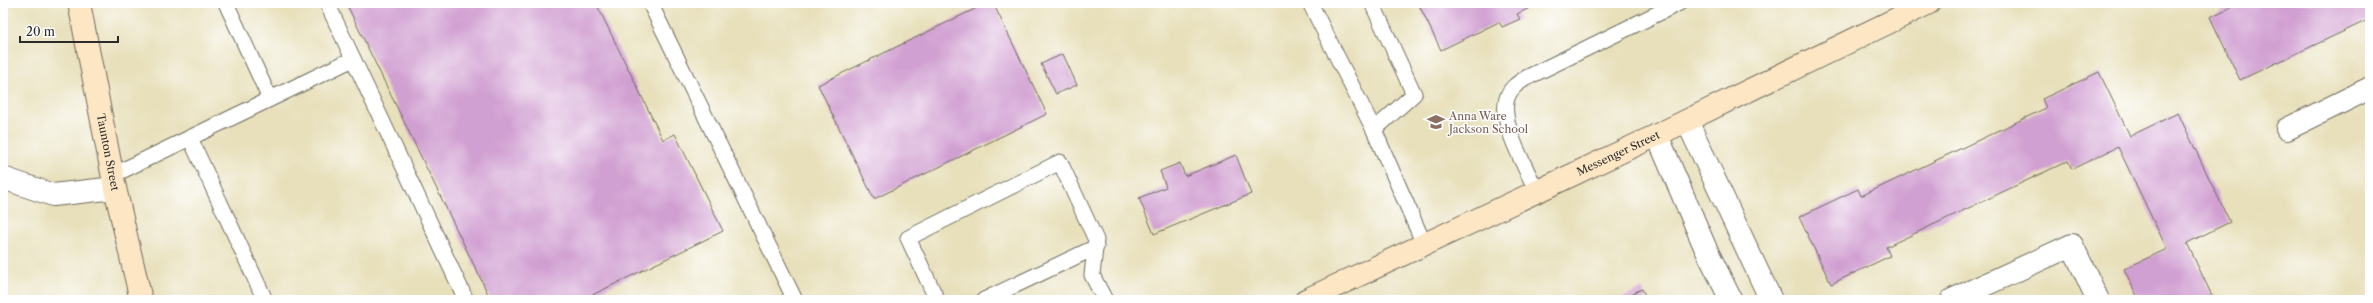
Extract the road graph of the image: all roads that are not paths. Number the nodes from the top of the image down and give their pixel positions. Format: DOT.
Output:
graph roads {
  1 [pos="79,3"];
  2 [pos="226,3"];
  3 [pos="327,3"];
  4 [pos="650,3"];
  5 [pos="1310,3"];
  6 [pos="1372,3"];
  7 [pos="1679,3"];
  8 [pos="1929,3"];
  9 [pos="353,59"];
  10 [pos="2370,88"];
  11 [pos="270,99"];
  12 [pos="1687,120"];
  13 [pos="2288,129"];
  14 [pos="1374,130"];
  15 [pos="1657,135"];
  16 [pos="190,138"];
  17 [pos="3,178"];
  18 [pos="114,182"];
  19 [pos="1536,190"];
  20 [pos="1424,244"];
  21 [pos="1096,247"];
  22 [pos="793,299"];
  23 [pos="141,300"];
  24 [pos="265,300"];
  25 [pos="466,300"];
  26 [pos="937,300"];
  27 [pos="984,300"];
  28 [pos="1105,300"];
  29 [pos="1306,300"];
  30 [pos="1731,300"];
  31 [pos="1771,300"];
  32 [pos="1952,300"];
  33 [pos="2098,300"];
  1 -- 18 [label="main road, Taunton Street"];
  2 -- 11 [label="lane"];
  3 -- 9 [label="lane"];
  4 -- 22 [label="lane"];
  5 -- 14 [label="lane"];
  6 -- 14 [label="lane"];
  7 -- 19 [label="lane"];
  8 -- 12 [label="main road, Messenger Street"];
  9 -- 11 [label="lane"];
  9 -- 25 [label="lane"];
  10 -- 13 [label="street"];
  11 -- 16 [label="lane"];
  12 -- 15 [label="main road, Messenger Street"];
  12 -- 31 [label="street"];
  14 -- 20 [label="lane"];
  15 -- 19 [label="main road, Messenger Street"];
  15 -- 30 [label="street"];
  16 -- 18 [label="lane"];
  16 -- 24 [label="lane"];
  17 -- 18 [label="street"];
  18 -- 23 [label="main road, Taunton Street"];
  19 -- 20 [label="main road, Messenger Street"];
  20 -- 29 [label="main road, Messenger Street"];
  21 -- 26 [label="lane"];
  21 -- 27 [label="lane"];
  21 -- 28 [label="lane"];
  32 -- 33 [label="street"];
}
